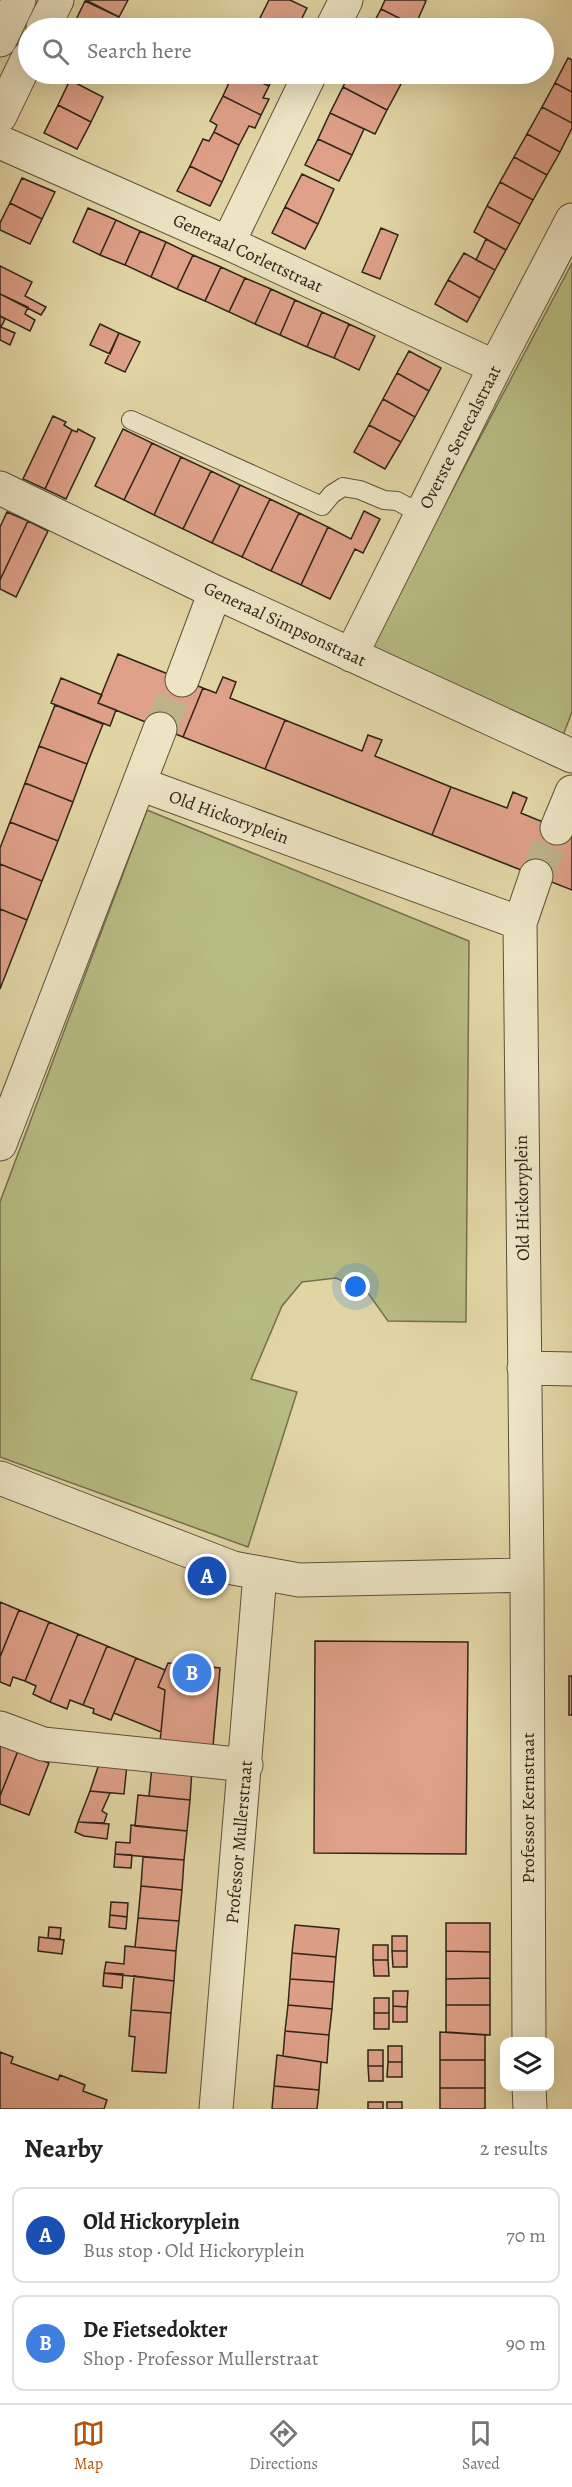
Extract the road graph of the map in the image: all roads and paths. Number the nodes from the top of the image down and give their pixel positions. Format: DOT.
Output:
graph roads {
  1 [pos="19,0"];
  2 [pos="57,0"];
  3 [pos="346,0"];
  4 [pos="48,18"];
  5 [pos="337,18"];
  6 [pos="0,40"];
  7 [pos="18,79"];
  8 [pos="305,84"];
  9 [pos="0,116"];
  10 [pos="0,142"];
  11 [pos="572,220"];
  12 [pos="228,243"];
  13 [pos="495,367"];
  14 [pos="131,420"];
  15 [pos="0,488"];
  16 [pos="421,514"];
  17 [pos="215,592"];
  18 [pos="351,655"];
  19 [pos="182,680"];
  20 [pos="160,729"];
  21 [pos="572,756"];
  22 [pos="140,784"];
  23 [pos="572,792"];
  24 [pos="557,828"];
  25 [pos="536,876"];
  26 [pos="520,923"];
  27 [pos="0,1144"];
  28 [pos="524,1368"];
  29 [pos="572,1369"];
  30 [pos="0,1478"];
  31 [pos="260,1574"];
  32 [pos="527,1575"];
  33 [pos="0,1728"];
  34 [pos="246,1765"];
  35 [pos="529,2037"];
  36 [pos="530,2091"];
  37 [pos="216,2109"];
  38 [pos="530,2109"];
  1 -- 6 [label="street"];
  2 -- 4 [label="street"];
  3 -- 5 [label="street"];
  7 -- 9 [label="street"];
  8 -- 12 [label="street"];
  10 -- 12 [label="street, Generaal Corlettstraat"];
  11 -- 13 [label="street, Overste Senecalstraat"];
  12 -- 13 [label="street, Generaal Corlettstraat"];
  13 -- 16 [label="street, Overste Senecalstraat"];
  14 -- 16 [label="lane"];
  15 -- 17 [label="street, Generaal Simpsonstraat"];
  16 -- 18 [label="street, Overste Senecalstraat"];
  17 -- 18 [label="street, Generaal Simpsonstraat"];
  17 -- 19 [label="street"];
  18 -- 21 [label="street, Generaal Simpsonstraat"];
  20 -- 22 [label="street"];
  22 -- 26 [label="street, Old Hickoryplein"];
  22 -- 27 [label="street"];
  23 -- 24 [label="street"];
  25 -- 26 [label="street, Old Hickoryplein"];
  26 -- 28 [label="street, Old Hickoryplein"];
  28 -- 29 [label="street"];
  28 -- 32 [label="street, Old Hickoryplein"];
  30 -- 31 [label="street"];
  31 -- 32 [label="street"];
  31 -- 34 [label="street, Professor Mullerstraat"];
  32 -- 35 [label="street, Professor Kernstraat"];
  33 -- 34 [label="street"];
  34 -- 37 [label="street, Professor Mullerstraat"];
  36 -- 38 [label="street"];
}
